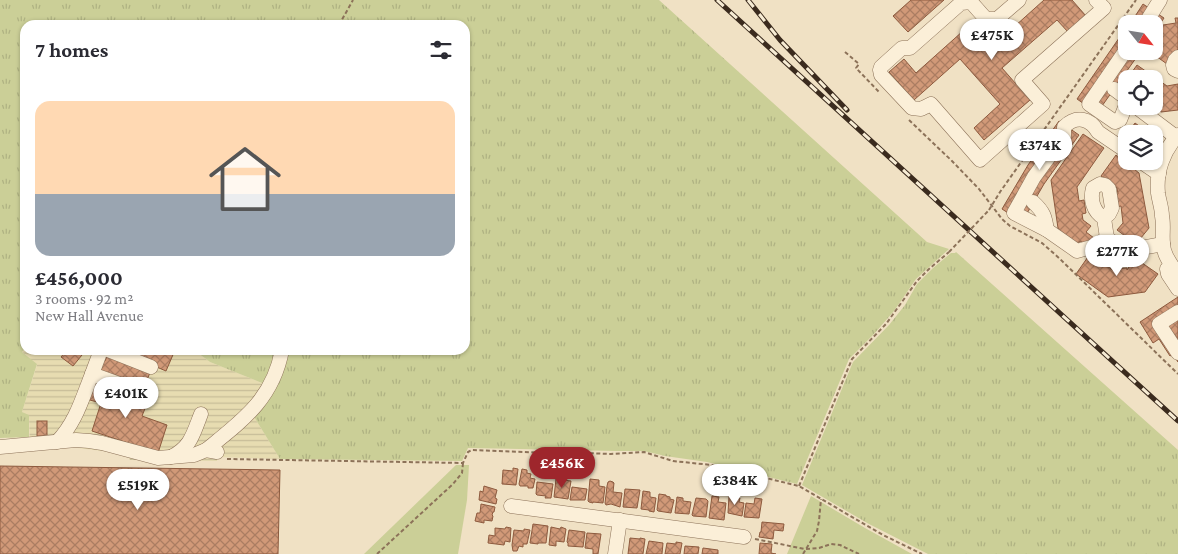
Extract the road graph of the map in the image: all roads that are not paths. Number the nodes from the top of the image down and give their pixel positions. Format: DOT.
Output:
graph roads {
  1 [pos="1019,0"];
  2 [pos="1096,0"];
  3 [pos="1165,0"];
  4 [pos="1158,6"];
  5 [pos="1178,57"];
  6 [pos="1119,60"];
  7 [pos="1178,71"];
  8 [pos="1114,89"];
  9 [pos="1118,92"];
  10 [pos="1122,115"];
  11 [pos="1147,115"];
  12 [pos="1071,130"];
  13 [pos="1098,132"];
  14 [pos="1177,136"];
  15 [pos="1118,146"];
  16 [pos="1153,170"];
  17 [pos="1159,174"];
  18 [pos="1033,202"];
  19 [pos="1104,218"];
  20 [pos="1047,230"];
  21 [pos="1107,238"];
  22 [pos="1163,244"];
  23 [pos="1173,261"];
  24 [pos="1178,275"];
  25 [pos="1178,289"];
  26 [pos="1178,312"];
  27 [pos="1178,353"];
  28 [pos="99,355"];
  29 [pos="121,355"];
  30 [pos="281,355"];
  31 [pos="151,367"];
  32 [pos="92,374"];
  33 [pos="139,391"];
  34 [pos="201,414"];
  35 [pos="57,442"];
  36 [pos="0,446"];
  37 [pos="170,457"];
  38 [pos="511,506"];
  39 [pos="620,520"];
  40 [pos="744,537"];
  41 [pos="615,554"];
  1 -- 2 [label="street"];
  3 -- 4 [label="street"];
  5 -- 7 [label="street"];
  6 -- 10 [label="street"];
  8 -- 9 [label="street"];
  11 -- 14 [label="street"];
  12 -- 13 [label="street"];
  13 -- 15 [label="street"];
  13 -- 20 [label="street"];
  14 -- 17 [label="street"];
  16 -- 17 [label="street"];
  17 -- 22 [label="street"];
  18 -- 20 [label="street"];
  19 -- 21 [label="street"];
  20 -- 21 [label="street"];
  21 -- 22 [label="street"];
  22 -- 23 [label="street"];
  23 -- 24 [label="street"];
  23 -- 25 [label="street"];
  26 -- 27 [label="street"];
  28 -- 32 [label="street"];
  29 -- 31 [label="street"];
  30 -- 37 [label="street"];
  32 -- 33 [label="street"];
  32 -- 35 [label="street"];
  34 -- 37 [label="street"];
  35 -- 36 [label="street"];
  35 -- 37 [label="street"];
  38 -- 39 [label="street"];
  39 -- 40 [label="street"];
  39 -- 41 [label="street"];
}
